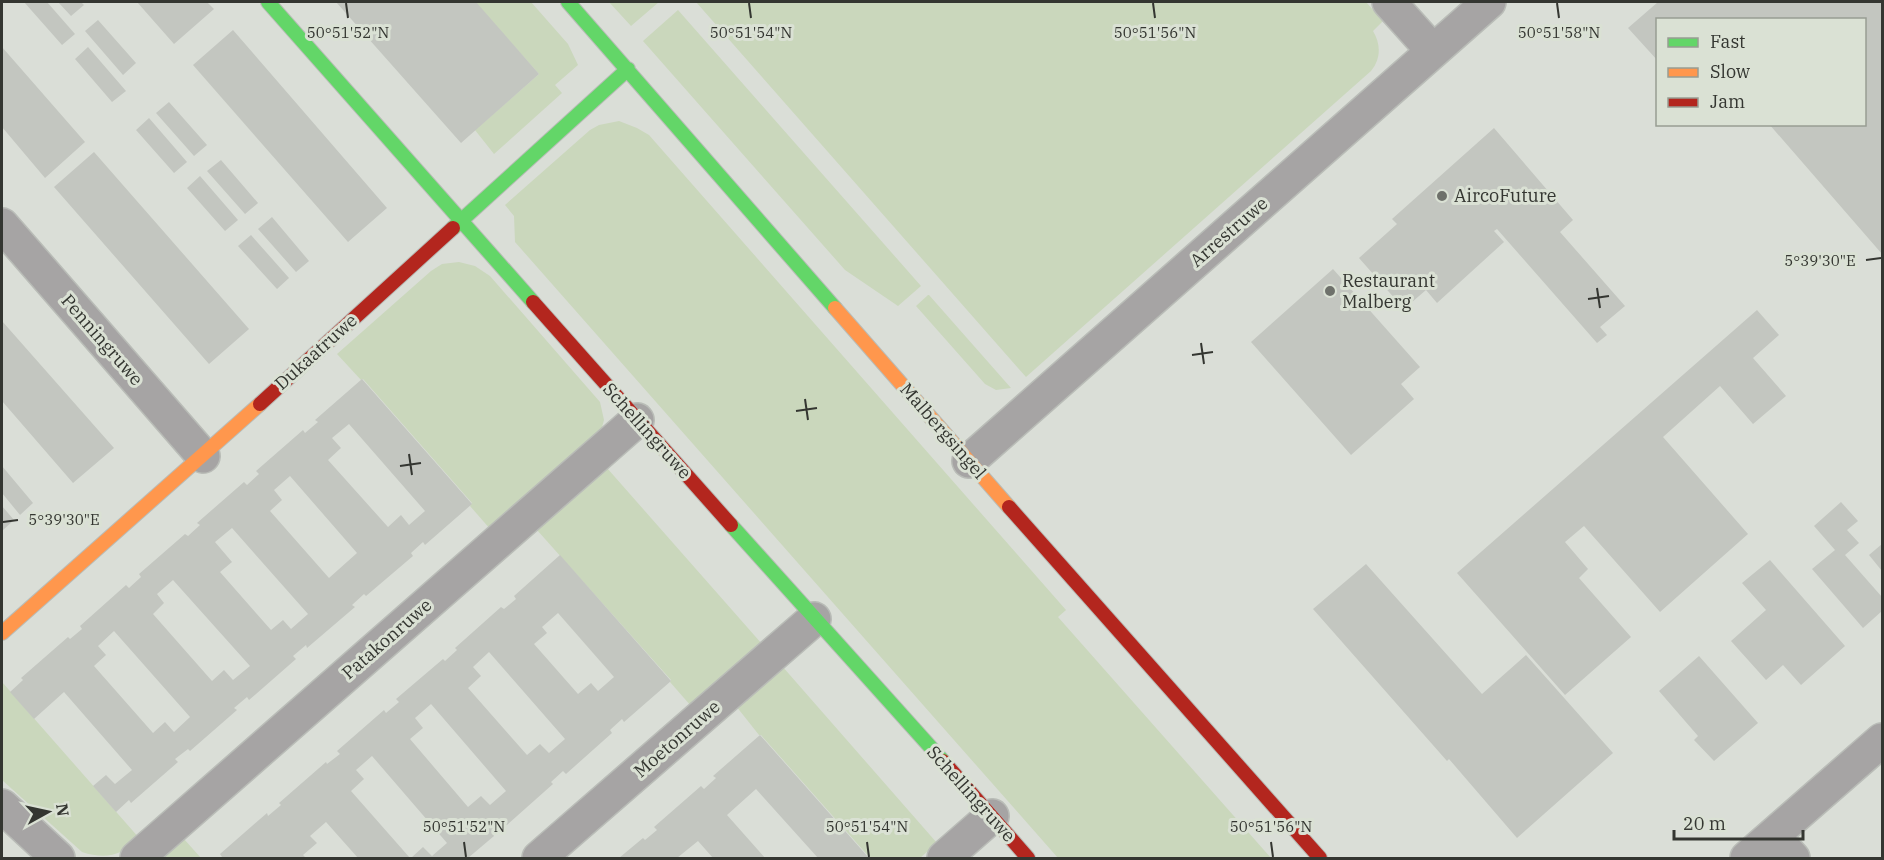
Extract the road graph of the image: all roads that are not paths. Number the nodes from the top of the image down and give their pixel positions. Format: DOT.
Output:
graph roads {
  1 [pos="268,2"];
  2 [pos="568,2"];
  3 [pos="1389,2"];
  4 [pos="1489,2"];
  5 [pos="1433,51"];
  6 [pos="628,69"];
  7 [pos="462,220"];
  8 [pos="2,225"];
  9 [pos="637,420"];
  10 [pos="202,456"];
  11 [pos="969,461"];
  12 [pos="814,619"];
  13 [pos="2,633"];
  14 [pos="1882,740"];
  15 [pos="2,806"];
  16 [pos="992,816"];
  17 [pos="1783,847"];
  18 [pos="58,858"];
  19 [pos="137,858"];
  20 [pos="539,858"];
  21 [pos="944,858"];
  22 [pos="1028,858"];
  23 [pos="1320,858"];
  24 [pos="1747,858"];
  1 -- 7 [label="street, Schellingruwe"];
  2 -- 6 [label="street, Malbergsingel"];
  3 -- 5 [label="street"];
  4 -- 5 [label="street, Arrestruwe"];
  5 -- 11 [label="street, Arrestruwe"];
  6 -- 7 [label="street, Dukaatruwe"];
  6 -- 11 [label="street, Malbergsingel"];
  7 -- 9 [label="street, Schellingruwe"];
  7 -- 10 [label="street, Dukaatruwe"];
  8 -- 10 [label="street, Penningruwe"];
  9 -- 12 [label="street, Schellingruwe"];
  9 -- 19 [label="street, Patakonruwe"];
  10 -- 13 [label="street, Dukaatruwe"];
  11 -- 23 [label="street, Malbergsingel"];
  12 -- 16 [label="street, Schellingruwe"];
  12 -- 20 [label="street, Moetonruwe"];
  14 -- 17 [label="street"];
  15 -- 18 [label="street"];
  16 -- 21 [label="street"];
  16 -- 22 [label="street, Schellingruwe"];
  17 -- 24 [label="street"];
}
